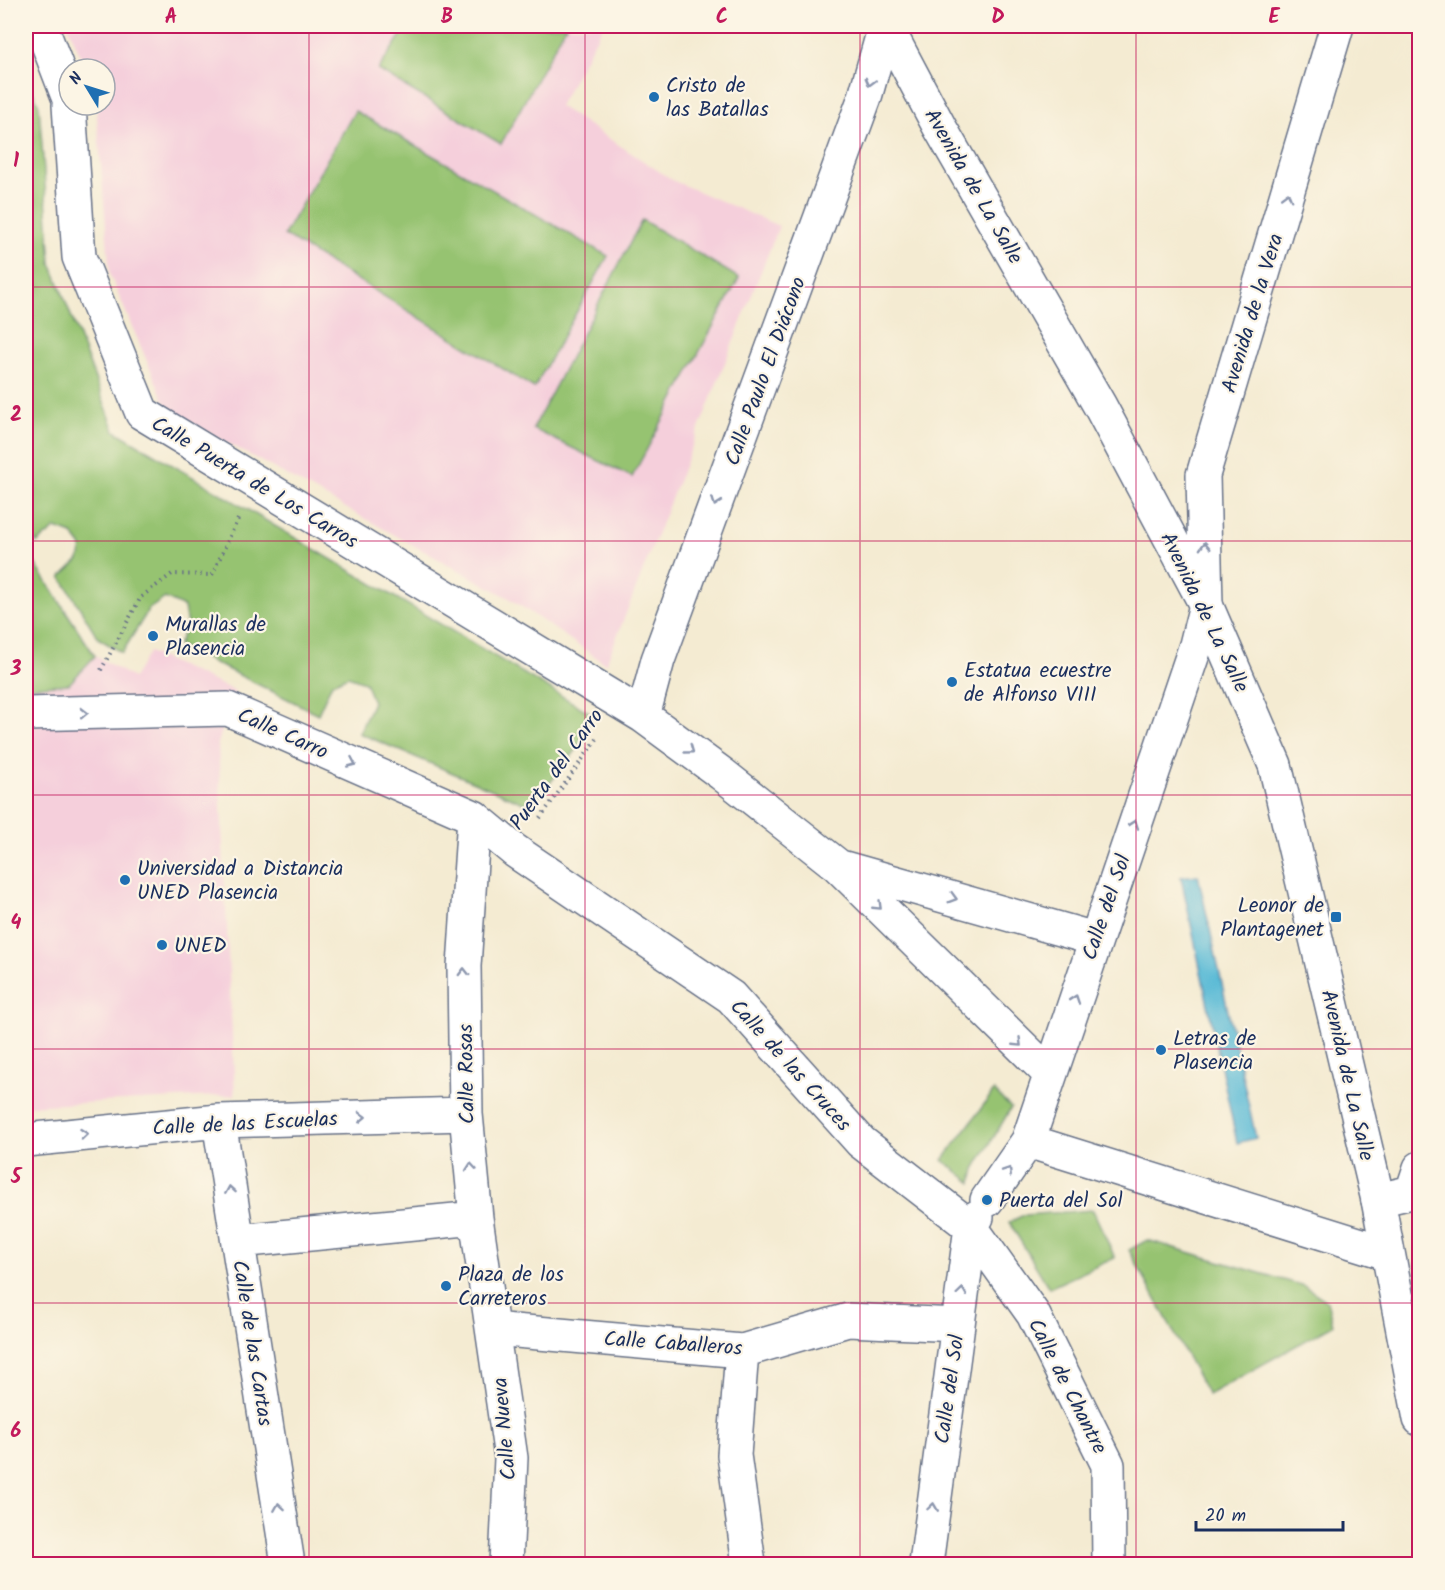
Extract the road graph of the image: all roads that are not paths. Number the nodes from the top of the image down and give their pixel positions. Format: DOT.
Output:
graph roads {
  1 [pos="41,26"];
  2 [pos="886,26"];
  3 [pos="1336,26"];
  4 [pos="57,68"];
  5 [pos="70,117"];
  6 [pos="1206,605"];
  7 [pos="632,710"];
  8 [pos="26,714"];
  9 [pos="474,817"];
  10 [pos="515,851"];
  11 [pos="837,865"];
  12 [pos="1095,939"];
  13 [pos="1050,1074"];
  14 [pos="466,1114"];
  15 [pos="219,1121"];
  16 [pos="26,1140"];
  17 [pos="1028,1141"];
  18 [pos="1419,1168"];
  19 [pos="1378,1200"];
  20 [pos="979,1214"];
  21 [pos="476,1218"];
  22 [pos="237,1241"];
  23 [pos="1387,1253"];
  24 [pos="958,1325"];
  25 [pos="493,1329"];
  26 [pos="742,1352"];
  27 [pos="1419,1419"];
  28 [pos="288,1564"];
  29 [pos="506,1564"];
  30 [pos="749,1564"];
  31 [pos="926,1564"];
  32 [pos="1109,1564"];
  1 -- 4 [label="street"];
  2 -- 6 [label="street, Avenida de La Salle"];
  2 -- 7 [label="street, Calle Paulo El Diácono, one-way"];
  6 -- 3 [label="street, Avenida de la Vera, one-way"];
  5 -- 7 [label="street, Calle Puerta de Los Carros"];
  12 -- 6 [label="street, Calle del Sol, one-way"];
  6 -- 19 [label="street, Avenida de La Salle"];
  7 -- 11 [label="street, Calle Puerta de Los Carros, one-way"];
  8 -- 9 [label="street, Calle Carro, one-way"];
  9 -- 10 [label="street, Calle Carro"];
  14 -- 9 [label="street, Calle Rosas, one-way"];
  10 -- 20 [label="street, Calle de las Cruces"];
  11 -- 12 [label="street, one-way"];
  11 -- 13 [label="street, Calle Puerta de Los Carros, one-way"];
  13 -- 12 [label="street, Calle del Sol, one-way"];
  13 -- 17 [label="street, Calle del Sol"];
  15 -- 14 [label="street, Calle de las Escuelas, one-way"];
  21 -- 14 [label="street, Calle Rosas, one-way"];
  16 -- 15 [label="street, Calle de las Escuelas, one-way"];
  22 -- 15 [label="street, Calle de las Cartas, one-way"];
  20 -- 17 [label="street, Calle del Sol, one-way"];
  17 -- 23 [label="street"];
  18 -- 19 [label="street"];
  19 -- 23 [label="street, Avenida de La Salle"];
  24 -- 20 [label="street, Calle del Sol, one-way"];
  20 -- 32 [label="street, Calle de Chantre"];
  21 -- 22 [label="street"];
  21 -- 25 [label="street, Calle Rosas"];
  28 -- 22 [label="street, Calle de las Cartas, one-way"];
  23 -- 27 [label="street, Avenida de La Salle"];
  24 -- 26 [label="street, Calle Caballeros"];
  31 -- 24 [label="street, Calle del Sol, one-way"];
  25 -- 26 [label="street, Calle Caballeros"];
  25 -- 29 [label="street, Calle Nueva"];
  26 -- 30 [label="street"];
}
